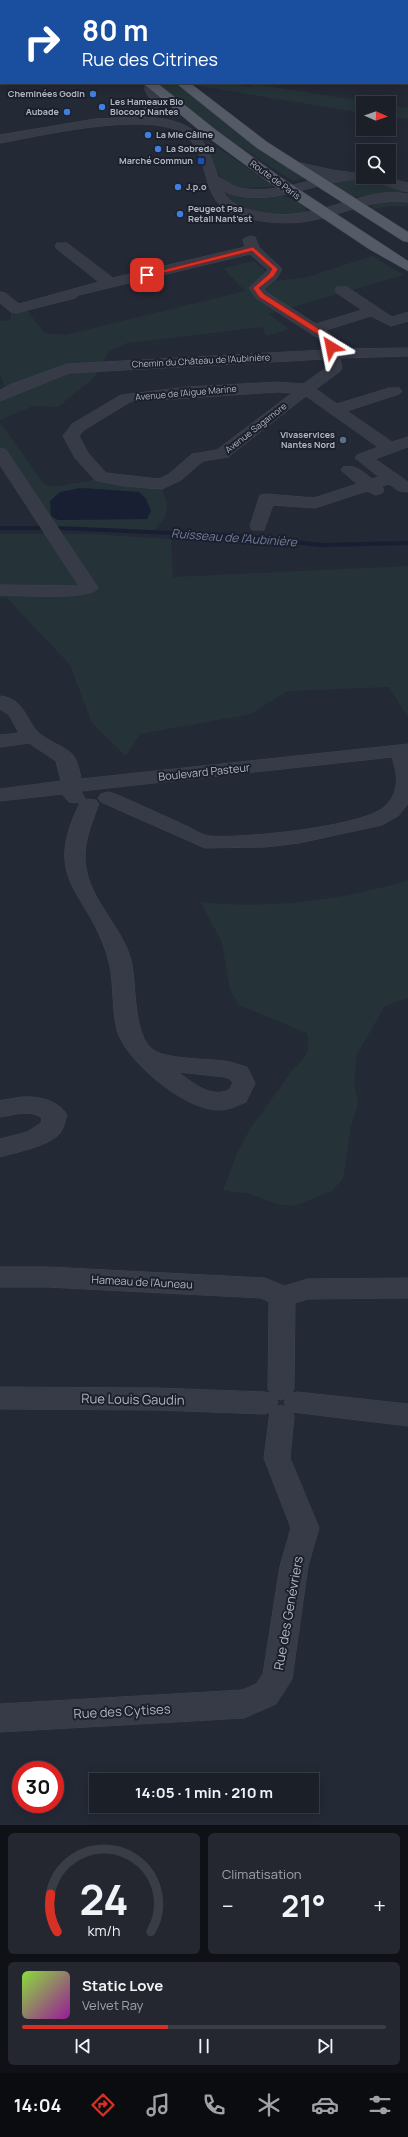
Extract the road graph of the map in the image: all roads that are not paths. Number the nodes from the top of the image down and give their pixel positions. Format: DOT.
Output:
graph roads {
  1 [pos="150,84"];
  2 [pos="183,84"];
  3 [pos="138,119"];
  4 [pos="0,139"];
  5 [pos="292,165"];
  6 [pos="350,176"];
  7 [pos="214,180"];
  8 [pos="319,182"];
  9 [pos="408,188"];
  10 [pos="295,189"];
  11 [pos="408,198"];
  12 [pos="348,206"];
  13 [pos="323,214"];
  14 [pos="407,238"];
  15 [pos="62,246"];
  16 [pos="408,267"];
  17 [pos="110,283"];
  18 [pos="342,290"];
  19 [pos="0,296"];
  20 [pos="373,311"];
  21 [pos="408,316"];
  22 [pos="390,322"];
  23 [pos="315,329"];
  24 [pos="408,333"];
  25 [pos="408,352"];
  26 [pos="332,354"];
  27 [pos="306,389"];
  28 [pos="394,391"];
  29 [pos="0,396"];
  30 [pos="336,410"];
  31 [pos="408,442"];
  32 [pos="390,448"];
  33 [pos="0,453"];
  34 [pos="349,470"];
  35 [pos="391,478"];
  36 [pos="162,484"];
  37 [pos="372,487"];
  38 [pos="408,487"];
  39 [pos="258,526"];
  40 [pos="0,590"];
  41 [pos="1,701"];
  42 [pos="32,737"];
  43 [pos="0,740"];
  44 [pos="404,751"];
  45 [pos="70,786"];
  46 [pos="0,795"];
  47 [pos="103,795"];
  48 [pos="145,1057"];
  49 [pos="0,1109"];
  50 [pos="0,1148"];
  51 [pos="0,1277"];
  52 [pos="408,1288"];
  53 [pos="282,1297"];
  54 [pos="0,1398"];
  55 [pos="281,1403"];
  56 [pos="408,1415"];
  57 [pos="244,1704"];
  58 [pos="0,1718"];
  1 -- 3 [label="street"];
  1 -- 10 [label="main road, Route de Paris"];
  2 -- 5 [label="main road, Route de Paris"];
  3 -- 4 [label="street"];
  3 -- 7 [label="street"];
  5 -- 6 [label="street"];
  5 -- 8 [label="main road, Route de Paris"];
  6 -- 8 [label="street"];
  6 -- 9 [label="street"];
  7 -- 10 [label="street"];
  7 -- 13 [label="street"];
  8 -- 10 [label="street"];
  8 -- 12 [label="main road, Route de Paris"];
  10 -- 12 [label="main road"];
  10 -- 13 [label="main road, Route de Paris"];
  11 -- 12 [label="street"];
  12 -- 13 [label="street"];
  12 -- 14 [label="main road"];
  13 -- 16 [label="main road, Route de Paris"];
  15 -- 17 [label="street"];
  17 -- 19 [label="street"];
  17 -- 23 [label="street"];
  18 -- 20 [label="street"];
  20 -- 22 [label="street"];
  20 -- 23 [label="street"];
  21 -- 22 [label="street"];
  22 -- 24 [label="street"];
  23 -- 26 [label="street"];
  25 -- 26 [label="street, Chemin du Château de l'Aubinière"];
  26 -- 27 [label="street, Avenue Sagamore"];
  26 -- 29 [label="street, Chemin du Château de l'Aubinière"];
  27 -- 30 [label="street"];
  27 -- 36 [label="street, Avenue Sagamore"];
  27 -- 36 [label="street, Avenue de l'Aigue Marine"];
  28 -- 30 [label="street"];
  30 -- 32 [label="street"];
  31 -- 32 [label="street"];
  32 -- 35 [label="street"];
  33 -- 40 [label="street"];
  34 -- 37 [label="street"];
  35 -- 37 [label="street"];
  35 -- 38 [label="street"];
  37 -- 39 [label="street"];
  41 -- 42 [label="street"];
  42 -- 43 [label="street"];
  42 -- 45 [label="street"];
  44 -- 47 [label="street, Boulevard Pasteur"];
  44 -- 47 [label="street"];
  45 -- 46 [label="street, Boulevard Pasteur"];
  45 -- 47 [label="street, Boulevard Pasteur"];
  45 -- 47 [label="street"];
  47 -- 48 [label="street"];
  49 -- 50 [label="street"];
  51 -- 53 [label="street, Hameau de l'Auneau"];
  52 -- 53 [label="street"];
  53 -- 55 [label="street"];
  54 -- 55 [label="street, Rue Louis Gaudin"];
  55 -- 56 [label="street, Rue Louis Gaudin"];
  55 -- 57 [label="street, Rue des Genévriers"];
  57 -- 58 [label="street, Rue des Cytises"];
}
